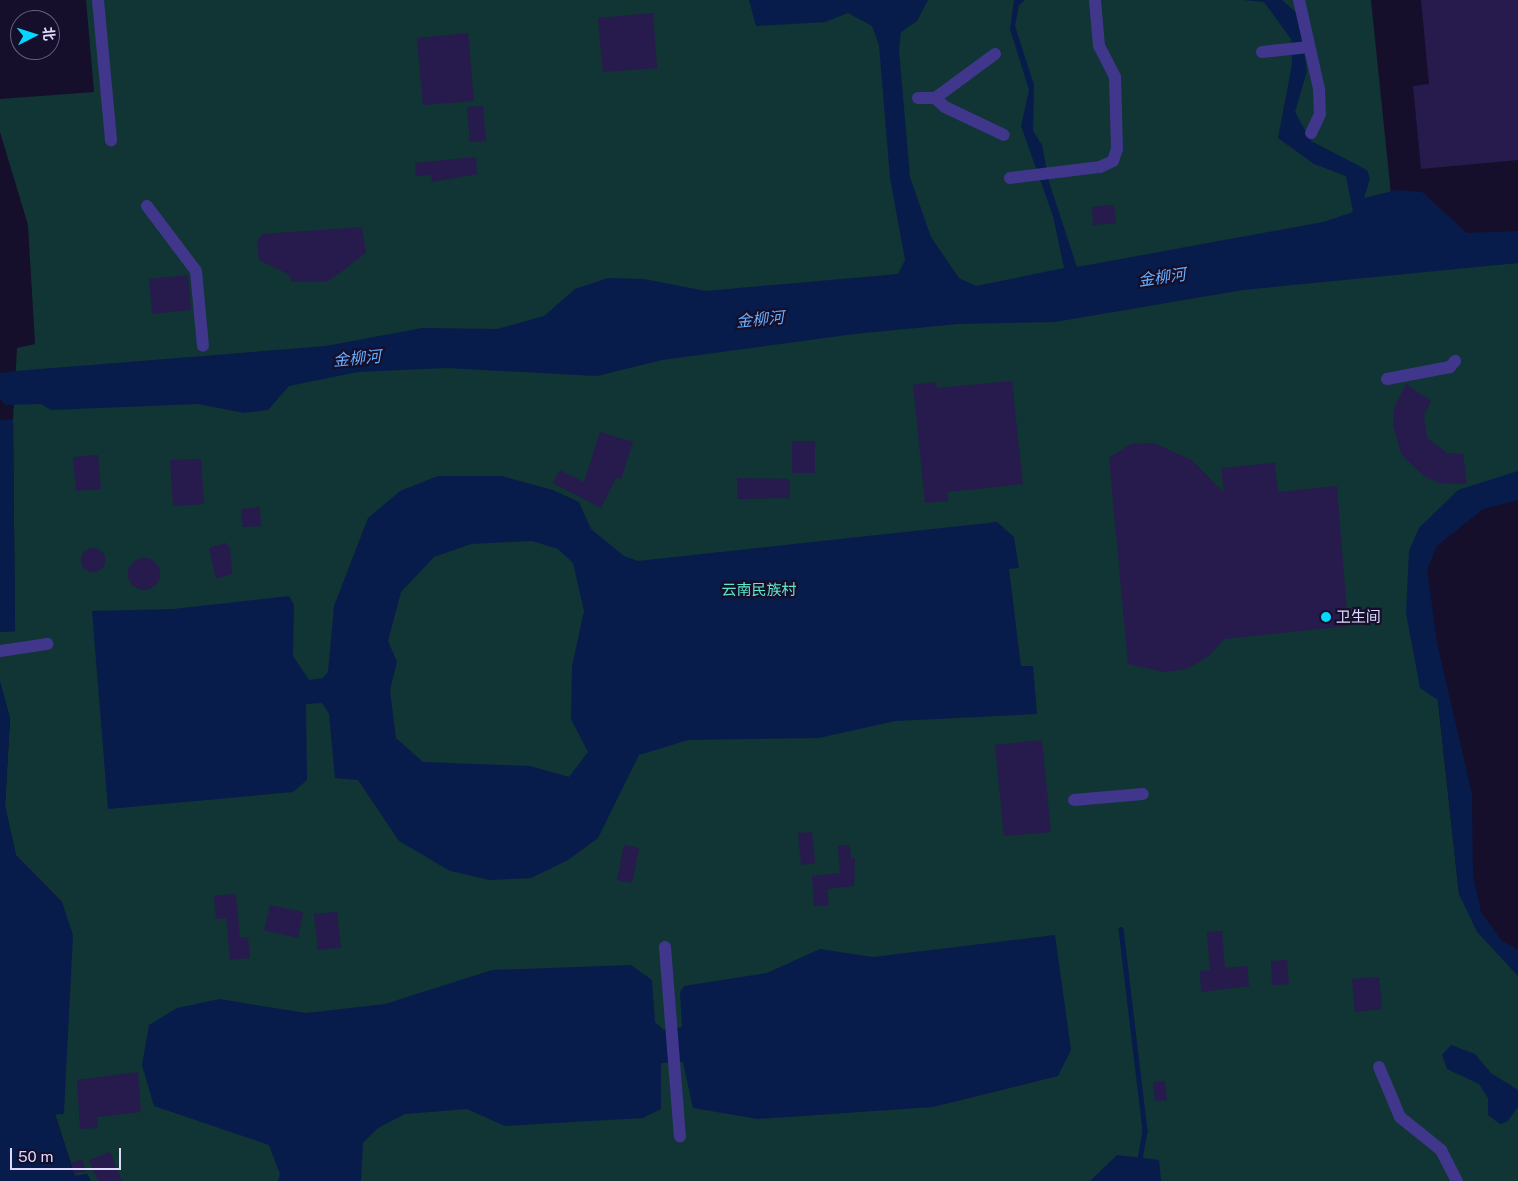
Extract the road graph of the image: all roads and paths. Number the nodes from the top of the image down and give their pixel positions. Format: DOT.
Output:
graph roads {
  1 [pos="98,0"];
  2 [pos="1095,0"];
  3 [pos="1299,0"];
  4 [pos="1307,47"];
  5 [pos="1262,52"];
  6 [pos="995,54"];
  7 [pos="918,98"];
  8 [pos="935,98"];
  9 [pos="1311,133"];
  10 [pos="1004,135"];
  11 [pos="111,140"];
  12 [pos="1010,178"];
  13 [pos="147,206"];
  14 [pos="203,346"];
  15 [pos="1454,361"];
  16 [pos="1387,379"];
  17 [pos="47,644"];
  18 [pos="0,651"];
  19 [pos="1143,794"];
  20 [pos="1074,800"];
  21 [pos="665,947"];
  22 [pos="1380,1067"];
  23 [pos="680,1136"];
  24 [pos="1457,1181"];
  1 -- 11 [label="street"];
  2 -- 12 [label="street"];
  3 -- 4 [label="street"];
  4 -- 5 [label="street"];
  4 -- 9 [label="street"];
  6 -- 8 [label="street"];
  7 -- 8 [label="street"];
  8 -- 10 [label="street"];
  13 -- 14 [label="street"];
  15 -- 16 [label="street"];
  17 -- 18 [label="street"];
  19 -- 20 [label="street"];
  21 -- 23 [label="street"];
  22 -- 24 [label="street"];
}
